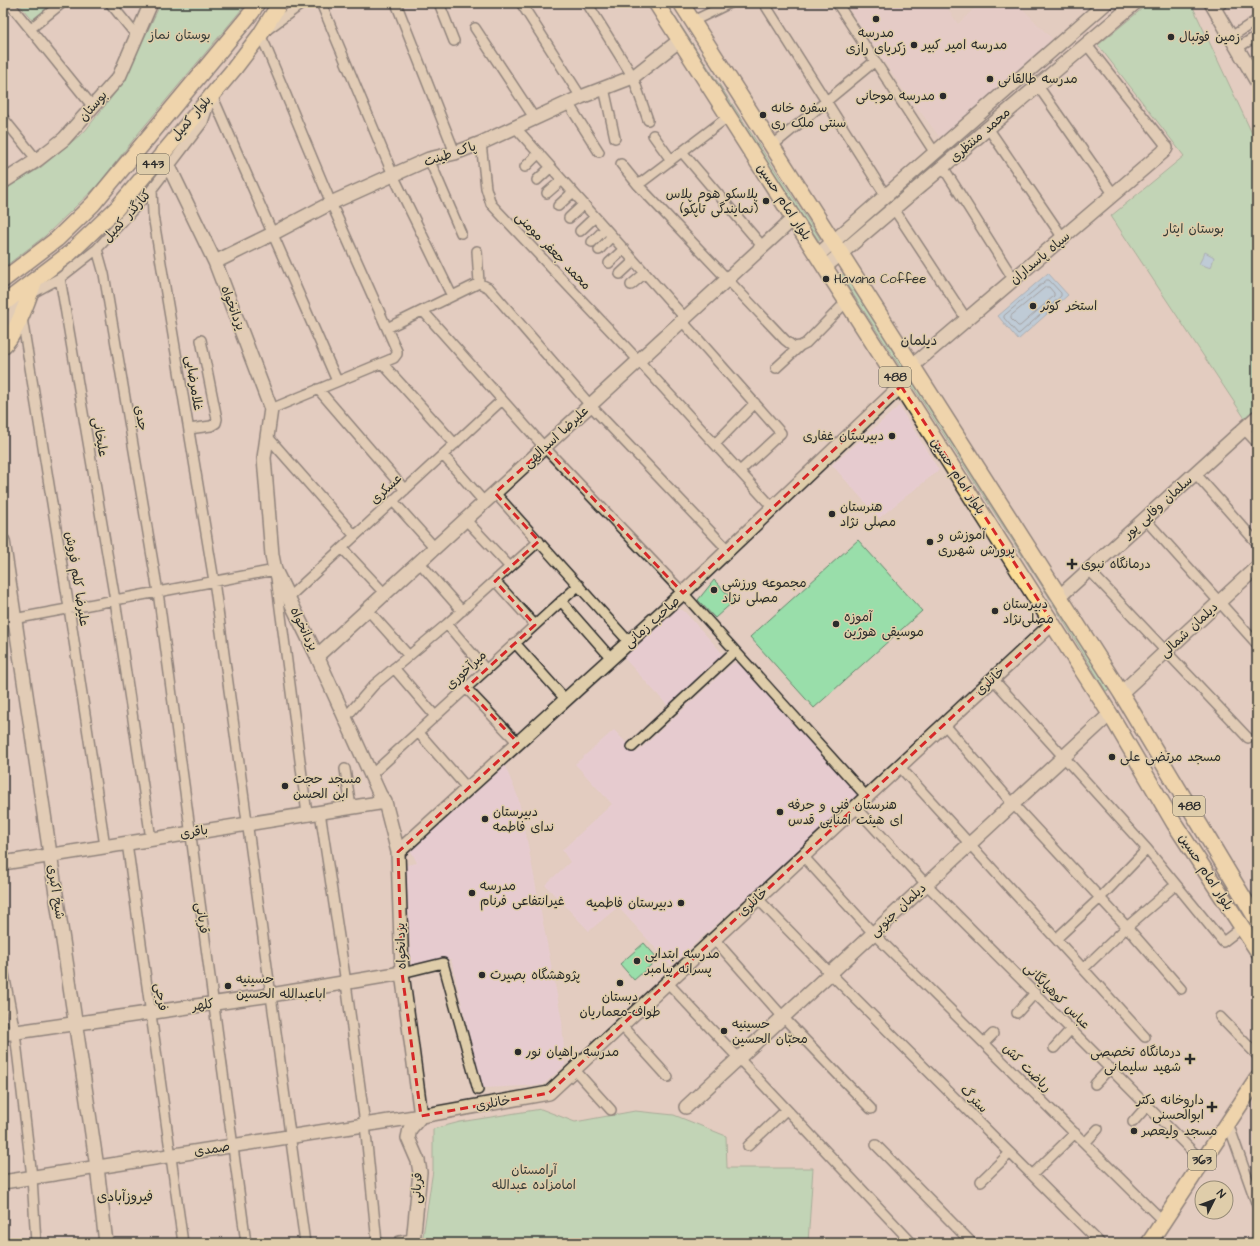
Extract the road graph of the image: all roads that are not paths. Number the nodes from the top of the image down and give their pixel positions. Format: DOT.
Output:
graph roads {
  1 [pos="9,3"];
  2 [pos="62,3"];
  3 [pos="110,3"];
  4 [pos="151,3"];
  5 [pos="257,3"];
  6 [pos="280,3"];
  7 [pos="303,3"];
  8 [pos="321,3"];
  9 [pos="396,3"];
  10 [pos="439,3"];
  11 [pos="521,3"];
  12 [pos="587,3"];
  13 [pos="656,3"];
  14 [pos="681,3"];
  15 [pos="730,3"];
  16 [pos="765,3"];
  17 [pos="837,3"];
  18 [pos="1134,3"];
  19 [pos="1100,5"];
  20 [pos="1216,5"];
  21 [pos="1257,20"];
  22 [pos="693,21"];
  23 [pos="475,28"];
  24 [pos="30,29"];
  25 [pos="1237,33"];
  26 [pos="136,35"];
  27 [pos="260,35"];
  28 [pos="1257,36"];
  29 [pos="680,40"];
  30 [pos="454,41"];
  31 [pos="1086,44"];
  32 [pos="1238,48"];
  33 [pos="875,61"];
  34 [pos="633,77"];
  35 [pos="1257,82"];
  36 [pos="1038,86"];
  37 [pos="604,88"];
  38 [pos="212,95"];
  39 [pos="581,97"];
  40 [pos="826,101"];
  41 [pos="568,103"];
  42 [pos="93,107"];
  43 [pos="729,116"];
  44 [pos="3,118"];
  45 [pos="535,119"];
  46 [pos="648,120"];
  47 [pos="516,128"];
  48 [pos="988,128"];
  49 [pos="653,134"];
  50 [pos="615,138"];
  51 [pos="482,143"];
  52 [pos="772,146"];
  53 [pos="1166,148"];
  54 [pos="162,152"];
  55 [pos="599,152"];
  56 [pos="682,152"];
  57 [pos="455,153"];
  58 [pos="935,153"];
  59 [pos="539,154"];
  60 [pos="429,159"];
  61 [pos="37,160"];
  62 [pos="671,160"];
  63 [pos="621,164"];
  64 [pos="170,166"];
  65 [pos="524,167"];
  66 [pos="551,167"];
  67 [pos="943,167"];
  68 [pos="393,175"];
  69 [pos="537,180"];
  70 [pos="562,180"];
  71 [pos="3,182"];
  72 [pos="638,185"];
  73 [pos="152,189"];
  74 [pos="573,192"];
  75 [pos="548,193"];
  76 [pos="1114,195"];
  77 [pos="886,196"];
  78 [pos="331,203"];
  79 [pos="584,204"];
  80 [pos="558,206"];
  81 [pos="894,208"];
  82 [pos="595,217"];
  83 [pos="862,217"];
  84 [pos="569,218"];
  85 [pos="794,218"];
  86 [pos="605,228"];
  87 [pos="870,229"];
  88 [pos="580,231"];
  89 [pos="461,233"];
  90 [pos="272,234"];
  91 [pos="612,236"];
  92 [pos="1063,238"];
  93 [pos="592,242"];
  94 [pos="763,247"];
  95 [pos="837,248"];
  96 [pos="97,249"];
  97 [pos="624,249"];
  98 [pos="598,250"];
  99 [pos="477,251"];
  100 [pos="634,261"];
  101 [pos="822,261"];
  102 [pos="215,262"];
  103 [pos="609,263"];
  104 [pos="645,273"];
  105 [pos="620,274"];
  106 [pos="60,278"];
  107 [pos="728,278"];
  108 [pos="3,280"];
  109 [pos="35,280"];
  110 [pos="1014,280"];
  111 [pos="479,283"];
  112 [pos="631,285"];
  113 [pos="29,295"];
  114 [pos="452,296"];
  115 [pos="847,301"];
  116 [pos="3,304"];
  117 [pos="422,311"];
  118 [pos="21,315"];
  119 [pos="684,320"];
  120 [pos="967,320"];
  121 [pos="3,325"];
  122 [pos="387,328"];
  123 [pos="201,340"];
  124 [pos="3,346"];
  125 [pos="797,346"];
  126 [pos="639,361"];
  127 [pos="382,363"];
  128 [pos="912,366"];
  129 [pos="776,368"];
  130 [pos="337,381"];
  131 [pos="901,386"];
  132 [pos="318,389"];
  133 [pos="502,400"];
  134 [pos="755,403"];
  135 [pos="590,405"];
  136 [pos="271,409"];
  137 [pos="1257,417"];
  138 [pos="189,429"];
  139 [pos="1244,429"];
  140 [pos="267,436"];
  141 [pos="1257,443"];
  142 [pos="454,444"];
  143 [pos="715,444"];
  144 [pos="545,448"];
  145 [pos="443,455"];
  146 [pos="740,471"];
  147 [pos="1195,473"];
  148 [pos="405,490"];
  149 [pos="495,493"];
  150 [pos="393,501"];
  151 [pos="485,503"];
  152 [pos="773,508"];
  153 [pos="1145,519"];
  154 [pos="466,520"];
  155 [pos="355,536"];
  156 [pos="3,541"];
  157 [pos="539,541"];
  158 [pos="1257,543"];
  159 [pos="342,548"];
  160 [pos="435,548"];
  161 [pos="728,550"];
  162 [pos="420,563"];
  163 [pos="510,567"];
  164 [pos="1257,567"];
  165 [pos="276,570"];
  166 [pos="1089,570"];
  167 [pos="214,581"];
  168 [pos="495,581"];
  169 [pos="579,585"];
  170 [pos="158,592"];
  171 [pos="683,593"];
  172 [pos="385,594"];
  173 [pos="288,597"];
  174 [pos="1059,597"];
  175 [pos="115,600"];
  176 [pos="561,601"];
  177 [pos="1219,602"];
  178 [pos="69,608"];
  179 [pos="368,610"];
  180 [pos="462,611"];
  181 [pos="9,620"];
  182 [pos="1052,623"];
  183 [pos="446,624"];
  184 [pos="535,625"];
  185 [pos="629,642"];
  186 [pos="515,643"];
  187 [pos="1257,644"];
  188 [pos="735,651"];
  189 [pos="1166,651"];
  190 [pos="317,656"];
  191 [pos="409,656"];
  192 [pos="611,658"];
  193 [pos="394,668"];
  194 [pos="486,670"];
  195 [pos="993,679"];
  196 [pos="466,688"];
  197 [pos="1122,693"];
  198 [pos="566,700"];
  199 [pos="1110,714"];
  200 [pos="435,716"];
  201 [pos="346,718"];
  202 [pos="944,724"];
  203 [pos="418,732"];
  204 [pos="1248,738"];
  205 [pos="518,743"];
  206 [pos="632,747"];
  207 [pos="1064,757"];
  208 [pos="899,766"];
  209 [pos="345,769"];
  210 [pos="371,774"];
  211 [pos="468,788"];
  212 [pos="866,796"];
  213 [pos="385,802"];
  214 [pos="1013,804"];
  215 [pos="351,807"];
  216 [pos="855,807"];
  217 [pos="320,812"];
  218 [pos="307,814"];
  219 [pos="247,824"];
  220 [pos="190,833"];
  221 [pos="151,839"];
  222 [pos="127,843"];
  223 [pos="970,844"];
  224 [pos="106,846"];
  225 [pos="1147,849"];
  226 [pos="398,852"];
  227 [pos="50,855"];
  228 [pos="803,856"];
  229 [pos="3,863"];
  230 [pos="926,884"];
  231 [pos="1172,888"];
  232 [pos="757,898"];
  233 [pos="1100,898"];
  234 [pos="1257,920"];
  235 [pos="1127,927"];
  236 [pos="1236,932"];
  237 [pos="873,933"];
  238 [pos="714,939"];
  239 [pos="1056,939"];
  240 [pos="1257,950"];
  241 [pos="3,968"];
  242 [pos="1083,969"];
  243 [pos="402,973"];
  244 [pos="830,973"];
  245 [pos="346,982"];
  246 [pos="668,982"];
  247 [pos="1181,989"];
  248 [pos="1035,994"];
  249 [pos="271,995"];
  250 [pos="214,1004"];
  251 [pos="150,1013"];
  252 [pos="1017,1013"];
  253 [pos="783,1017"];
  254 [pos="1220,1017"];
  255 [pos="75,1024"];
  256 [pos="621,1025"];
  257 [pos="1071,1029"];
  258 [pos="9,1033"];
  259 [pos="993,1034"];
  260 [pos="1145,1037"];
  261 [pos="984,1043"];
  262 [pos="1054,1048"];
  263 [pos="1257,1055"];
  264 [pos="738,1058"];
  265 [pos="1110,1068"];
  266 [pos="574,1069"];
  267 [pos="668,1077"];
  268 [pos="1257,1079"];
  269 [pos="1095,1084"];
  270 [pos="478,1090"];
  271 [pos="1147,1106"];
  272 [pos="686,1107"];
  273 [pos="871,1109"];
  274 [pos="611,1110"];
  275 [pos="786,1110"];
  276 [pos="422,1116"];
  277 [pos="1133,1122"];
  278 [pos="1228,1123"];
  279 [pos="365,1124"];
  280 [pos="1098,1129"];
  281 [pos="1075,1133"];
  282 [pos="290,1136"];
  283 [pos="1085,1143"];
  284 [pos="876,1145"];
  285 [pos="233,1146"];
  286 [pos="748,1146"];
  287 [pos="1010,1153"];
  288 [pos="170,1155"];
  289 [pos="1202,1161"];
  290 [pos="97,1167"];
  291 [pos="1032,1175"];
  292 [pos="32,1177"];
  293 [pos="981,1181"];
  294 [pos="3,1182"];
  295 [pos="1257,1205"];
  296 [pos="1164,1221"];
  297 [pos="413,1242"];
  298 [pos="36,1243"];
  299 [pos="106,1243"];
  300 [pos="183,1243"];
  301 [pos="246,1243"];
  302 [pos="305,1243"];
  303 [pos="377,1243"];
  304 [pos="400,1243"];
  305 [pos="912,1243"];
  306 [pos="972,1243"];
  307 [pos="1100,1243"];
  308 [pos="1149,1243"];
  1 -- 24 [label="street"];
  2 -- 24 [label="street"];
  3 -- 26 [label="street"];
  4 -- 26 [label="street, بوستان"];
  5 -- 108 [label="main road, بلوار کمیل / 443"];
  6 -- 27 [label="main road, بلوار کمیل / 443"];
  7 -- 27 [label="street"];
  8 -- 68 [label="street"];
  9 -- 57 [label="street"];
  10 -- 30 [label="street"];
  11 -- 39 [label="street"];
  12 -- 34 [label="street"];
  13 -- 29 [label="main road, بلوار امام حسین / 488"];
  14 -- 22 [label="main road, بلوار امام حسین / 488"];
  15 -- 22 [label="street"];
  16 -- 40 [label="street"];
  17 -- 33 [label="street"];
  18 -- 31 [label="street, محمد منتظری"];
  19 -- 58 [label="street, محمد منتظری"];
  20 -- 32 [label="street"];
  21 -- 25 [label="street"];
  22 -- 52 [label="main road, بلوار امام حسین / 488"];
  23 -- 45 [label="street"];
  24 -- 42 [label="street"];
  26 -- 42 [label="street, بوستان"];
  27 -- 38 [label="main road, بلوار کمیل / 443"];
  27 -- 78 [label="street"];
  28 -- 32 [label="street"];
  29 -- 34 [label="street, پاک طینت"];
  29 -- 43 [label="main road, بلوار امام حسین / 488"];
  31 -- 36 [label="street, محمد منتظری"];
  31 -- 53 [label="street"];
  32 -- 35 [label="street"];
  33 -- 40 [label="street"];
  33 -- 58 [label="street"];
  34 -- 37 [label="street, پاک طینت"];
  34 -- 46 [label="street"];
  36 -- 48 [label="street, محمد منتظری"];
  36 -- 76 [label="street"];
  37 -- 39 [label="street, پاک طینت"];
  37 -- 50 [label="street"];
  38 -- 54 [label="main road, بلوار کمیل / 443"];
  38 -- 64 [label="street, کنارگذر کمیل"];
  38 -- 90 [label="street"];
  39 -- 41 [label="street, پاک طینت"];
  40 -- 52 [label="street"];
  40 -- 77 [label="street"];
  41 -- 45 [label="street, پاک طینت"];
  41 -- 55 [label="street"];
  42 -- 61 [label="street, بوستان"];
  43 -- 56 [label="street"];
  43 -- 85 [label="main road, بلوار امام حسین / 488"];
  44 -- 61 [label="street"];
  45 -- 47 [label="street, پاک طینت"];
  47 -- 51 [label="street, پاک طینت"];
  47 -- 59 [label="street"];
  48 -- 67 [label="street, محمد منتظری"];
  48 -- 92 [label="street"];
  49 -- 62 [label="street"];
  51 -- 57 [label="street, پاک طینت"];
  51 -- 126 [label="street, محمد جعفر مومنی"];
  52 -- 95 [label="main road, بلوار امام حسین / 488"];
  53 -- 76 [label="street, سپاه پاسداران"];
  54 -- 64 [label="street, یزدانخواه"];
  54 -- 109 [label="main road, بلوار کمیل / 443"];
  56 -- 62 [label="street"];
  56 -- 94 [label="street"];
  57 -- 60 [label="street, پاک طینت"];
  58 -- 77 [label="street, محمد منتظری"];
  59 -- 65 [label="street"];
  59 -- 66 [label="street"];
  60 -- 68 [label="street, پاک طینت"];
  60 -- 89 [label="street"];
  61 -- 71 [label="street, بوستان"];
  62 -- 72 [label="street"];
  63 -- 72 [label="street"];
  64 -- 73 [label="street, کنارگذر کمیل"];
  64 -- 102 [label="street, یزدانخواه"];
  66 -- 69 [label="street"];
  66 -- 70 [label="street"];
  67 -- 81 [label="street, محمد منتظری"];
  67 -- 110 [label="street"];
  68 -- 78 [label="street, پاک طینت"];
  68 -- 114 [label="street"];
  70 -- 74 [label="street"];
  70 -- 75 [label="street"];
  72 -- 107 [label="street"];
  73 -- 96 [label="street, کنارگذر کمیل"];
  73 -- 138 [label="street, غلامرضایی"];
  74 -- 79 [label="street"];
  74 -- 80 [label="street"];
  76 -- 92 [label="street, سپاه پاسداران"];
  77 -- 83 [label="street, محمد منتظری"];
  78 -- 90 [label="street, پاک طینت"];
  78 -- 122 [label="street"];
  79 -- 82 [label="street"];
  79 -- 84 [label="street"];
  81 -- 87 [label="street, محمد منتظری"];
  81 -- 120 [label="street"];
  82 -- 86 [label="street"];
  82 -- 88 [label="street"];
  83 -- 87 [label="street"];
  83 -- 95 [label="street, محمد منتظری"];
  85 -- 94 [label="street, علیرضا اسدالهی"];
  85 -- 101 [label="main road, بلوار امام حسین / 488"];
  86 -- 91 [label="street"];
  86 -- 93 [label="street"];
  87 -- 95 [label="street, محمد منتظری"];
  90 -- 102 [label="street, پاک طینت"];
  90 -- 130 [label="street"];
  91 -- 97 [label="street"];
  91 -- 98 [label="street"];
  92 -- 110 [label="street, سپاه پاسداران"];
  94 -- 107 [label="street, علیرضا اسدالهی"];
  95 -- 101 [label="street, محمد منتظری"];
  95 -- 128 [label="main road, بلوار امام حسین / 488"];
  96 -- 106 [label="street, کنارگذر کمیل"];
  96 -- 170 [label="street, جدی"];
  97 -- 100 [label="street"];
  97 -- 103 [label="street"];
  99 -- 111 [label="street"];
  100 -- 104 [label="street"];
  100 -- 105 [label="street"];
  101 -- 115 [label="main road, بلوار امام حسین / 488"];
  102 -- 136 [label="street, یزدانخواه"];
  104 -- 112 [label="street"];
  104 -- 119 [label="street"];
  106 -- 113 [label="street, کنارگذر کمیل"];
  106 -- 175 [label="street, علیخانی"];
  107 -- 119 [label="street, علیرضا اسدالهی"];
  107 -- 125 [label="street"];
  109 -- 113 [label="main road"];
  109 -- 116 [label="main road, بلوار کمیل / 443"];
  109 -- 121 [label="street"];
  110 -- 120 [label="street, سپاه پاسداران"];
  111 -- 114 [label="street"];
  111 -- 135 [label="street"];
  113 -- 118 [label="main road"];
  114 -- 117 [label="street"];
  115 -- 125 [label="street"];
  115 -- 131 [label="main road, بلوار امام حسین / 488"];
  117 -- 122 [label="street"];
  117 -- 133 [label="street"];
  118 -- 124 [label="main road"];
  118 -- 178 [label="street, علیرضا کلم فروش"];
  119 -- 126 [label="street, علیرضا اسدالهی"];
  119 -- 134 [label="street"];
  120 -- 128 [label="street, سپاه پاسداران"];
  122 -- 127 [label="street"];
  123 -- 138 [label="street"];
  125 -- 129 [label="street"];
  126 -- 135 [label="street, علیرضا اسدالهی"];
  126 -- 143 [label="street, محمد جعفر مومنی"];
  127 -- 130 [label="street"];
  127 -- 142 [label="street"];
  128 -- 174 [label="main road, بلوار امام حسین / 488"];
  130 -- 132 [label="street"];
  131 -- 152 [label="street, صاحب زمانی"];
  131 -- 182 [label="main road, بلوار امام حسین / 488"];
  132 -- 136 [label="street"];
  132 -- 148 [label="street"];
  133 -- 142 [label="street, عسکری"];
  133 -- 144 [label="street"];
  134 -- 143 [label="street"];
  134 -- 146 [label="street"];
  135 -- 144 [label="street, علیرضا اسدالهی"];
  135 -- 161 [label="street"];
  136 -- 140 [label="street, یزدانخواه"];
  137 -- 139 [label="street, سلمان وفایی پور"];
  138 -- 167 [label="street, غلامرضایی"];
  139 -- 141 [label="street"];
  139 -- 147 [label="street, سلمان وفایی پور"];
  140 -- 155 [label="street"];
  140 -- 165 [label="street, یزدانخواه"];
  142 -- 145 [label="street, عسکری"];
  143 -- 146 [label="street, محمد جعفر مومنی"];
  144 -- 149 [label="street, علیرضا اسدالهی"];
  144 -- 171 [label="street"];
  145 -- 148 [label="street, عسکری"];
  145 -- 151 [label="street"];
  146 -- 152 [label="street, محمد جعفر مومنی"];
  147 -- 153 [label="street, سلمان وفایی پور"];
  147 -- 158 [label="street"];
  148 -- 150 [label="street, عسکری"];
  149 -- 151 [label="street, علیرضا اسدالهی"];
  149 -- 157 [label="street"];
  150 -- 155 [label="street, عسکری"];
  150 -- 160 [label="street"];
  151 -- 154 [label="street, علیرضا اسدالهی"];
  152 -- 161 [label="street, صاحب زمانی"];
  153 -- 166 [label="street, سلمان وفایی پور"];
  153 -- 177 [label="street"];
  154 -- 160 [label="street, علیرضا اسدالهی"];
  154 -- 163 [label="street"];
  155 -- 159 [label="street, عسکری"];
  156 -- 181 [label="street, شیخ اکبری"];
  157 -- 163 [label="street"];
  157 -- 169 [label="street"];
  159 -- 172 [label="street"];
  159 -- 173 [label="street, عسکری"];
  160 -- 162 [label="street, علیرضا اسدالهی"];
  161 -- 171 [label="street, صاحب زمانی"];
  162 -- 172 [label="street, علیرضا اسدالهی"];
  162 -- 180 [label="street"];
  163 -- 168 [label="street"];
  164 -- 177 [label="street, دیلمان شمالی"];
  165 -- 167 [label="street"];
  165 -- 173 [label="street, یزدانخواه"];
  165 -- 218 [label="street"];
  166 -- 174 [label="street, سلمان وفایی پور"];
  166 -- 189 [label="street"];
  167 -- 170 [label="street"];
  167 -- 219 [label="street, غلامرضایی"];
  168 -- 180 [label="street"];
  168 -- 184 [label="street"];
  169 -- 176 [label="street, میرآخوری"];
  169 -- 185 [label="street"];
  170 -- 175 [label="street"];
  170 -- 220 [label="street, جدی"];
  171 -- 185 [label="street, صاحب زمانی"];
  171 -- 188 [label="street"];
  172 -- 179 [label="street, علیرضا اسدالهی"];
  173 -- 190 [label="street, یزدانخواه"];
  174 -- 197 [label="main road, بلوار امام حسین / 488"];
  175 -- 178 [label="street"];
  175 -- 221 [label="street, علیخانی"];
  176 -- 184 [label="street, میرآخوری"];
  176 -- 192 [label="street"];
  177 -- 187 [label="street"];
  177 -- 189 [label="street, دیلمان شمالی"];
  178 -- 181 [label="street"];
  178 -- 224 [label="street, علیرضا کلم فروش"];
  179 -- 190 [label="street, علیرضا اسدالهی"];
  179 -- 191 [label="street"];
  180 -- 183 [label="street"];
  181 -- 227 [label="street, شیخ اکبری"];
  182 -- 195 [label="street, خانلری"];
  182 -- 199 [label="main road, بلوار امام حسین / 488"];
  183 -- 191 [label="street"];
  183 -- 194 [label="street"];
  184 -- 186 [label="street, میرآخوری"];
  185 -- 192 [label="street, صاحب زمانی"];
  186 -- 194 [label="street, میرآخوری"];
  186 -- 198 [label="street"];
  188 -- 206 [label="street"];
  188 -- 212 [label="street"];
  189 -- 197 [label="street, دیلمان شمالی"];
  189 -- 204 [label="street"];
  190 -- 201 [label="street, یزدانخواه"];
  191 -- 193 [label="street"];
  192 -- 198 [label="street, صاحب زمانی"];
  193 -- 200 [label="street"];
  193 -- 201 [label="street"];
  194 -- 196 [label="street, میرآخوری"];
  195 -- 202 [label="street, خانلری"];
  195 -- 207 [label="street"];
  196 -- 200 [label="street, میرآخوری"];
  196 -- 205 [label="street"];
  197 -- 234 [label="main road, بلوار امام حسین / 488"];
  198 -- 205 [label="street, صاحب زمانی"];
  199 -- 207 [label="street, دیلمان جنوبی"];
  199 -- 240 [label="main road, بلوار امام حسین / 488"];
  200 -- 203 [label="street, میرآخوری"];
  201 -- 210 [label="street, یزدانخواه"];
  202 -- 208 [label="street, خانلری"];
  202 -- 214 [label="street"];
  203 -- 210 [label="street, میرآخوری"];
  203 -- 211 [label="street"];
  205 -- 211 [label="street, صاحب زمانی"];
  207 -- 214 [label="street, دیلمان جنوبی"];
  207 -- 225 [label="street"];
  208 -- 212 [label="street, خانلری"];
  208 -- 223 [label="street"];
  209 -- 215 [label="street"];
  210 -- 213 [label="street, یزدانخواه"];
  211 -- 226 [label="street, صاحب زمانی"];
  212 -- 216 [label="street, خانلری"];
  213 -- 215 [label="street, باقری"];
  213 -- 226 [label="street, یزدانخواه"];
  214 -- 223 [label="street, دیلمان جنوبی"];
  214 -- 233 [label="street"];
  215 -- 217 [label="street, باقری"];
  216 -- 228 [label="street, خانلری"];
  216 -- 230 [label="street, عباس کوهپایگانی"];
  217 -- 218 [label="street, باقری"];
  217 -- 245 [label="street"];
  218 -- 219 [label="street, باقری"];
  219 -- 220 [label="street, باقری"];
  219 -- 249 [label="street, غلامرضایی"];
  220 -- 221 [label="street, باقری"];
  220 -- 250 [label="street, قربانی"];
  221 -- 222 [label="street, باقری"];
  222 -- 224 [label="street, باقری"];
  222 -- 251 [label="street, فرجی"];
  223 -- 230 [label="street, دیلمان جنوبی"];
  223 -- 239 [label="street"];
  224 -- 227 [label="street, باقری"];
  225 -- 233 [label="street"];
  225 -- 236 [label="street"];
  226 -- 243 [label="street, یزدانخواه"];
  227 -- 229 [label="street, باقری"];
  227 -- 255 [label="street, شیخ اکبری"];
  228 -- 232 [label="street, خانلری"];
  228 -- 237 [label="street, ریاضت کش"];
  230 -- 237 [label="street, دیلمان جنوبی"];
  230 -- 248 [label="street, عباس کوهپایگانی"];
  231 -- 235 [label="street"];
  232 -- 238 [label="street, خانلری"];
  232 -- 244 [label="street, سترگ"];
  233 -- 235 [label="street"];
  233 -- 239 [label="street"];
  235 -- 242 [label="street"];
  235 -- 247 [label="street"];
  237 -- 244 [label="street, دیلمان جنوبی"];
  237 -- 261 [label="street, ریاضت کش"];
  238 -- 246 [label="street, خانلری"];
  238 -- 253 [label="street"];
  239 -- 242 [label="street"];
  241 -- 258 [label="street"];
  242 -- 260 [label="street"];
  243 -- 245 [label="street, کلهر"];
  243 -- 270 [label="street"];
  243 -- 276 [label="street, یزدانخواه"];
  244 -- 253 [label="street, دیلمان جنوبی"];
  244 -- 287 [label="street, سترگ"];
  245 -- 249 [label="street, کلهر"];
  245 -- 279 [label="street"];
  246 -- 256 [label="street, خانلری"];
  246 -- 264 [label="street"];
  248 -- 252 [label="street"];
  248 -- 257 [label="street, عباس کوهپایگانی"];
  249 -- 250 [label="street, کلهر"];
  249 -- 282 [label="street, غلامرضایی"];
  250 -- 251 [label="street, کلهر"];
  250 -- 285 [label="street, قربانی"];
  251 -- 255 [label="street, کلهر"];
  251 -- 288 [label="street, فرجی"];
  253 -- 264 [label="street, دیلمان جنوبی"];
  253 -- 273 [label="street"];
  254 -- 263 [label="street"];
  255 -- 258 [label="street, کلهر"];
  255 -- 290 [label="street, شیخ اکبری"];
  256 -- 266 [label="street, خانلری"];
  256 -- 267 [label="street"];
  257 -- 262 [label="street"];
  257 -- 265 [label="street, عباس کوهپایگانی"];
  258 -- 292 [label="street"];
  259 -- 261 [label="street"];
  261 -- 281 [label="street, ریاضت کش"];
  264 -- 272 [label="street, دیلمان جنوبی"];
  264 -- 275 [label="street"];
  265 -- 269 [label="street"];
  265 -- 271 [label="street, عباس کوهپایگانی"];
  266 -- 274 [label="street"];
  266 -- 276 [label="street, خانلری"];
  268 -- 278 [label="main road, 363"];
  271 -- 277 [label="street"];
  271 -- 289 [label="street, عباس کوهپایگانی"];
  275 -- 286 [label="street"];
  275 -- 305 [label="street"];
  276 -- 279 [label="street, صمدی"];
  276 -- 297 [label="street, قربانی"];
  278 -- 289 [label="main road, 363"];
  278 -- 295 [label="street"];
  279 -- 282 [label="street, صمدی"];
  279 -- 303 [label="street"];
  280 -- 283 [label="street"];
  281 -- 283 [label="street, ریاضت کش"];
  281 -- 291 [label="street"];
  282 -- 285 [label="street, صمدی"];
  282 -- 302 [label="street, غلامرضایی"];
  283 -- 296 [label="street, ریاضت کش"];
  284 -- 306 [label="street"];
  285 -- 288 [label="street, صمدی"];
  285 -- 301 [label="street, قربانی"];
  287 -- 291 [label="street, سترگ"];
  287 -- 293 [label="street"];
  288 -- 290 [label="street, صمدی"];
  288 -- 300 [label="street, فرجی"];
  289 -- 296 [label="main road, 363"];
  290 -- 292 [label="street, صمدی"];
  290 -- 299 [label="street, شیخ اکبری"];
  291 -- 307 [label="street, سترگ"];
  292 -- 294 [label="street, صمدی"];
  292 -- 298 [label="street"];
  296 -- 308 [label="main road, 363"];
  297 -- 304 [label="street"];
}
